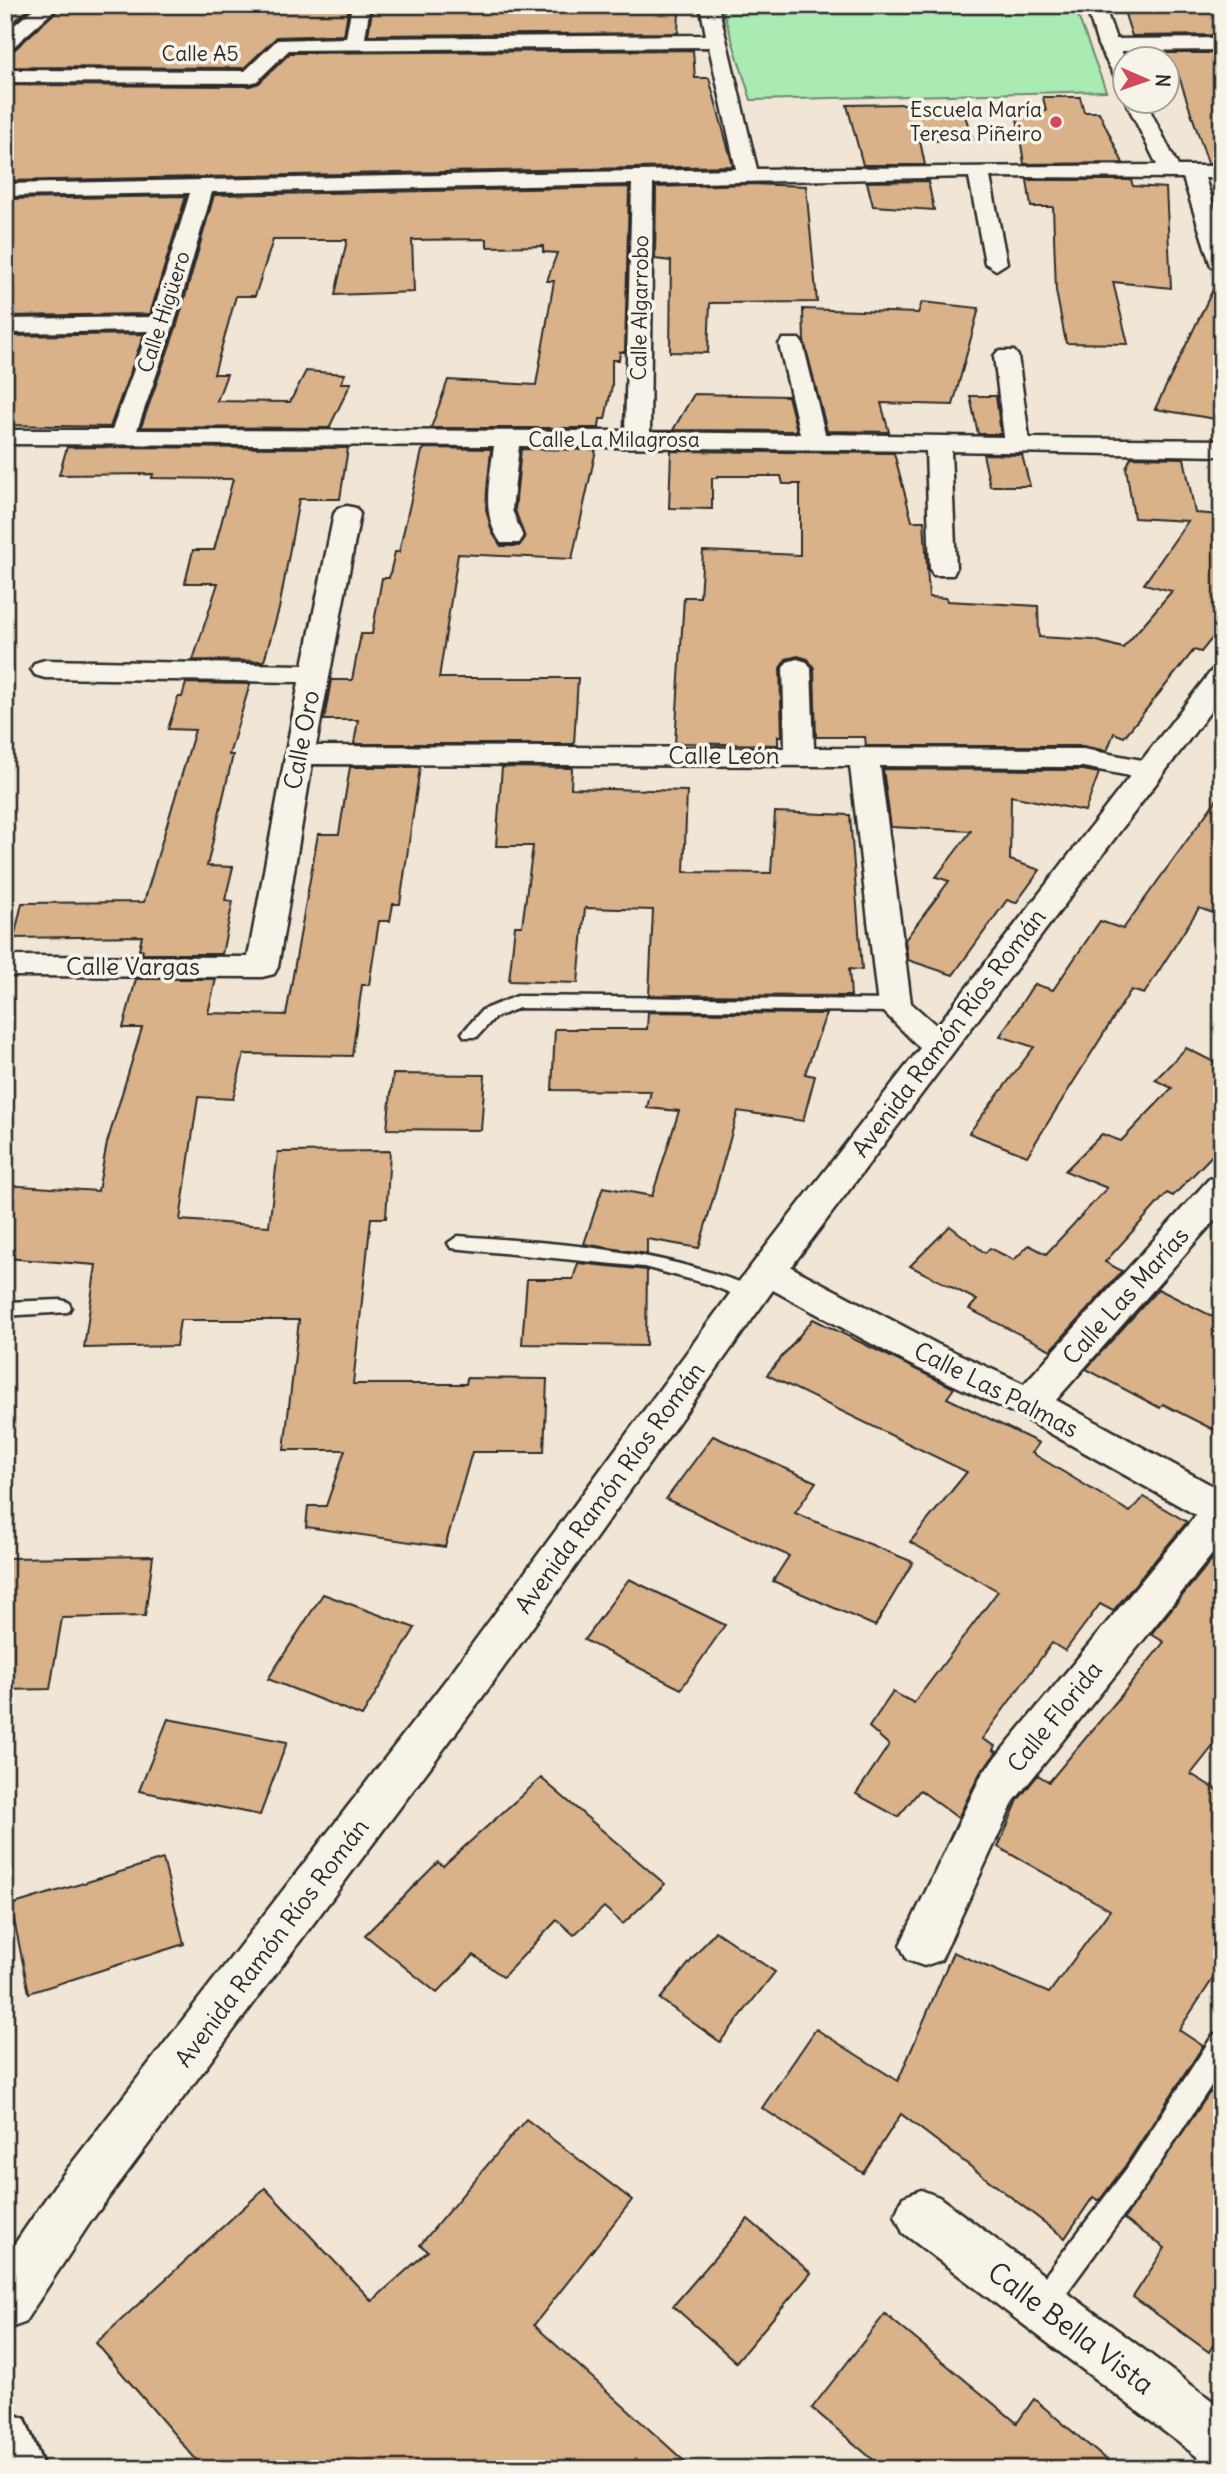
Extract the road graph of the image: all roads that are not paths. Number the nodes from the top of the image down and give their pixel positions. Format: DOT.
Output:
graph roads {
  1 [pos="50,5"];
  2 [pos="361,5"];
  3 [pos="709,5"];
  4 [pos="1095,5"];
  5 [pos="717,41"];
  6 [pos="355,42"];
  7 [pos="5,44"];
  8 [pos="1222,44"];
  9 [pos="1108,45"];
  10 [pos="1112,53"];
  11 [pos="5,76"];
  12 [pos="1145,116"];
  13 [pos="978,171"];
  14 [pos="1181,172"];
  15 [pos="1222,172"];
  16 [pos="748,176"];
  17 [pos="643,177"];
  18 [pos="203,186"];
  19 [pos="5,190"];
  20 [pos="996,263"];
  21 [pos="1222,266"];
  22 [pos="162,324"];
  23 [pos="5,326"];
  24 [pos="791,344"];
  25 [pos="1006,356"];
  26 [pos="5,437"];
  27 [pos="122,438"];
  28 [pos="507,439"];
  29 [pos="637,439"];
  30 [pos="814,441"];
  31 [pos="937,443"];
  32 [pos="1017,444"];
  33 [pos="1222,448"];
  34 [pos="347,514"];
  35 [pos="510,537"];
  36 [pos="943,569"];
  37 [pos="797,668"];
  38 [pos="44,669"];
  39 [pos="315,674"];
  40 [pos="1222,676"];
  41 [pos="1210,712"];
  42 [pos="299,755"];
  43 [pos="800,757"];
  44 [pos="864,757"];
  45 [pos="1149,770"];
  46 [pos="5,966"];
  47 [pos="262,967"];
  48 [pos="895,1006"];
  49 [pos="471,1033"];
  50 [pos="939,1046"];
  51 [pos="1222,1188"];
  52 [pos="458,1243"];
  53 [pos="759,1283"];
  54 [pos="61,1307"];
  55 [pos="5,1309"];
  56 [pos="1030,1404"];
  57 [pos="1222,1511"];
  58 [pos="924,1945"];
  59 [pos="1222,2043"];
  60 [pos="921,2215"];
  61 [pos="5,2304"];
  62 [pos="1040,2305"];
  63 [pos="5,2439"];
  64 [pos="1222,2442"];
  65 [pos="15,2469"];
  1 -- 7 [label="street"];
  2 -- 6 [label="street"];
  3 -- 5 [label="street"];
  4 -- 9 [label="street"];
  5 -- 6 [label="street, Calle A5"];
  5 -- 16 [label="street"];
  6 -- 11 [label="street, Calle A5"];
  8 -- 9 [label="street"];
  9 -- 10 [label="street"];
  12 -- 14 [label="street"];
  13 -- 14 [label="street"];
  13 -- 16 [label="street"];
  13 -- 20 [label="street"];
  14 -- 15 [label="street"];
  14 -- 21 [label="street"];
  16 -- 17 [label="street"];
  17 -- 18 [label="street"];
  17 -- 29 [label="street, Calle Algarrobo"];
  18 -- 19 [label="street"];
  18 -- 22 [label="street, Calle Higüero"];
  22 -- 23 [label="street"];
  22 -- 27 [label="street, Calle Higüero"];
  24 -- 30 [label="street"];
  25 -- 32 [label="street"];
  26 -- 27 [label="street, Calle La Milagrosa"];
  27 -- 28 [label="street, Calle La Milagrosa"];
  28 -- 29 [label="street, Calle La Milagrosa"];
  28 -- 35 [label="street"];
  29 -- 30 [label="street, Calle La Milagrosa"];
  30 -- 31 [label="street, Calle La Milagrosa"];
  31 -- 32 [label="street, Calle La Milagrosa"];
  31 -- 36 [label="street"];
  32 -- 33 [label="street, Calle La Milagrosa"];
  34 -- 39 [label="street, Calle Oro"];
  37 -- 43 [label="street"];
  38 -- 39 [label="street"];
  39 -- 42 [label="street, Calle Oro"];
  40 -- 41 [label="street, Avenida Ramón Ríos Román"];
  41 -- 45 [label="street, Avenida Ramón Ríos Román"];
  42 -- 43 [label="street, Calle León"];
  42 -- 47 [label="street, Calle Oro"];
  43 -- 44 [label="street, Calle León"];
  44 -- 45 [label="street, Calle León"];
  44 -- 48 [label="street"];
  45 -- 50 [label="street, Avenida Ramón Ríos Román"];
  46 -- 47 [label="street, Calle Vargas"];
  48 -- 49 [label="lane"];
  48 -- 50 [label="street"];
  50 -- 53 [label="street, Avenida Ramón Ríos Román"];
  51 -- 56 [label="street, Calle Las Marías"];
  52 -- 53 [label="lane"];
  53 -- 56 [label="street, Calle Las Palmas"];
  53 -- 61 [label="street, Avenida Ramón Ríos Román"];
  54 -- 55 [label="lane"];
  56 -- 57 [label="street, Calle Las Palmas"];
  57 -- 58 [label="street, Calle Florida"];
  59 -- 62 [label="lane"];
  60 -- 62 [label="street, Calle Bella Vista"];
  62 -- 64 [label="street, Calle Bella Vista"];
  63 -- 65 [label="street"];
}
